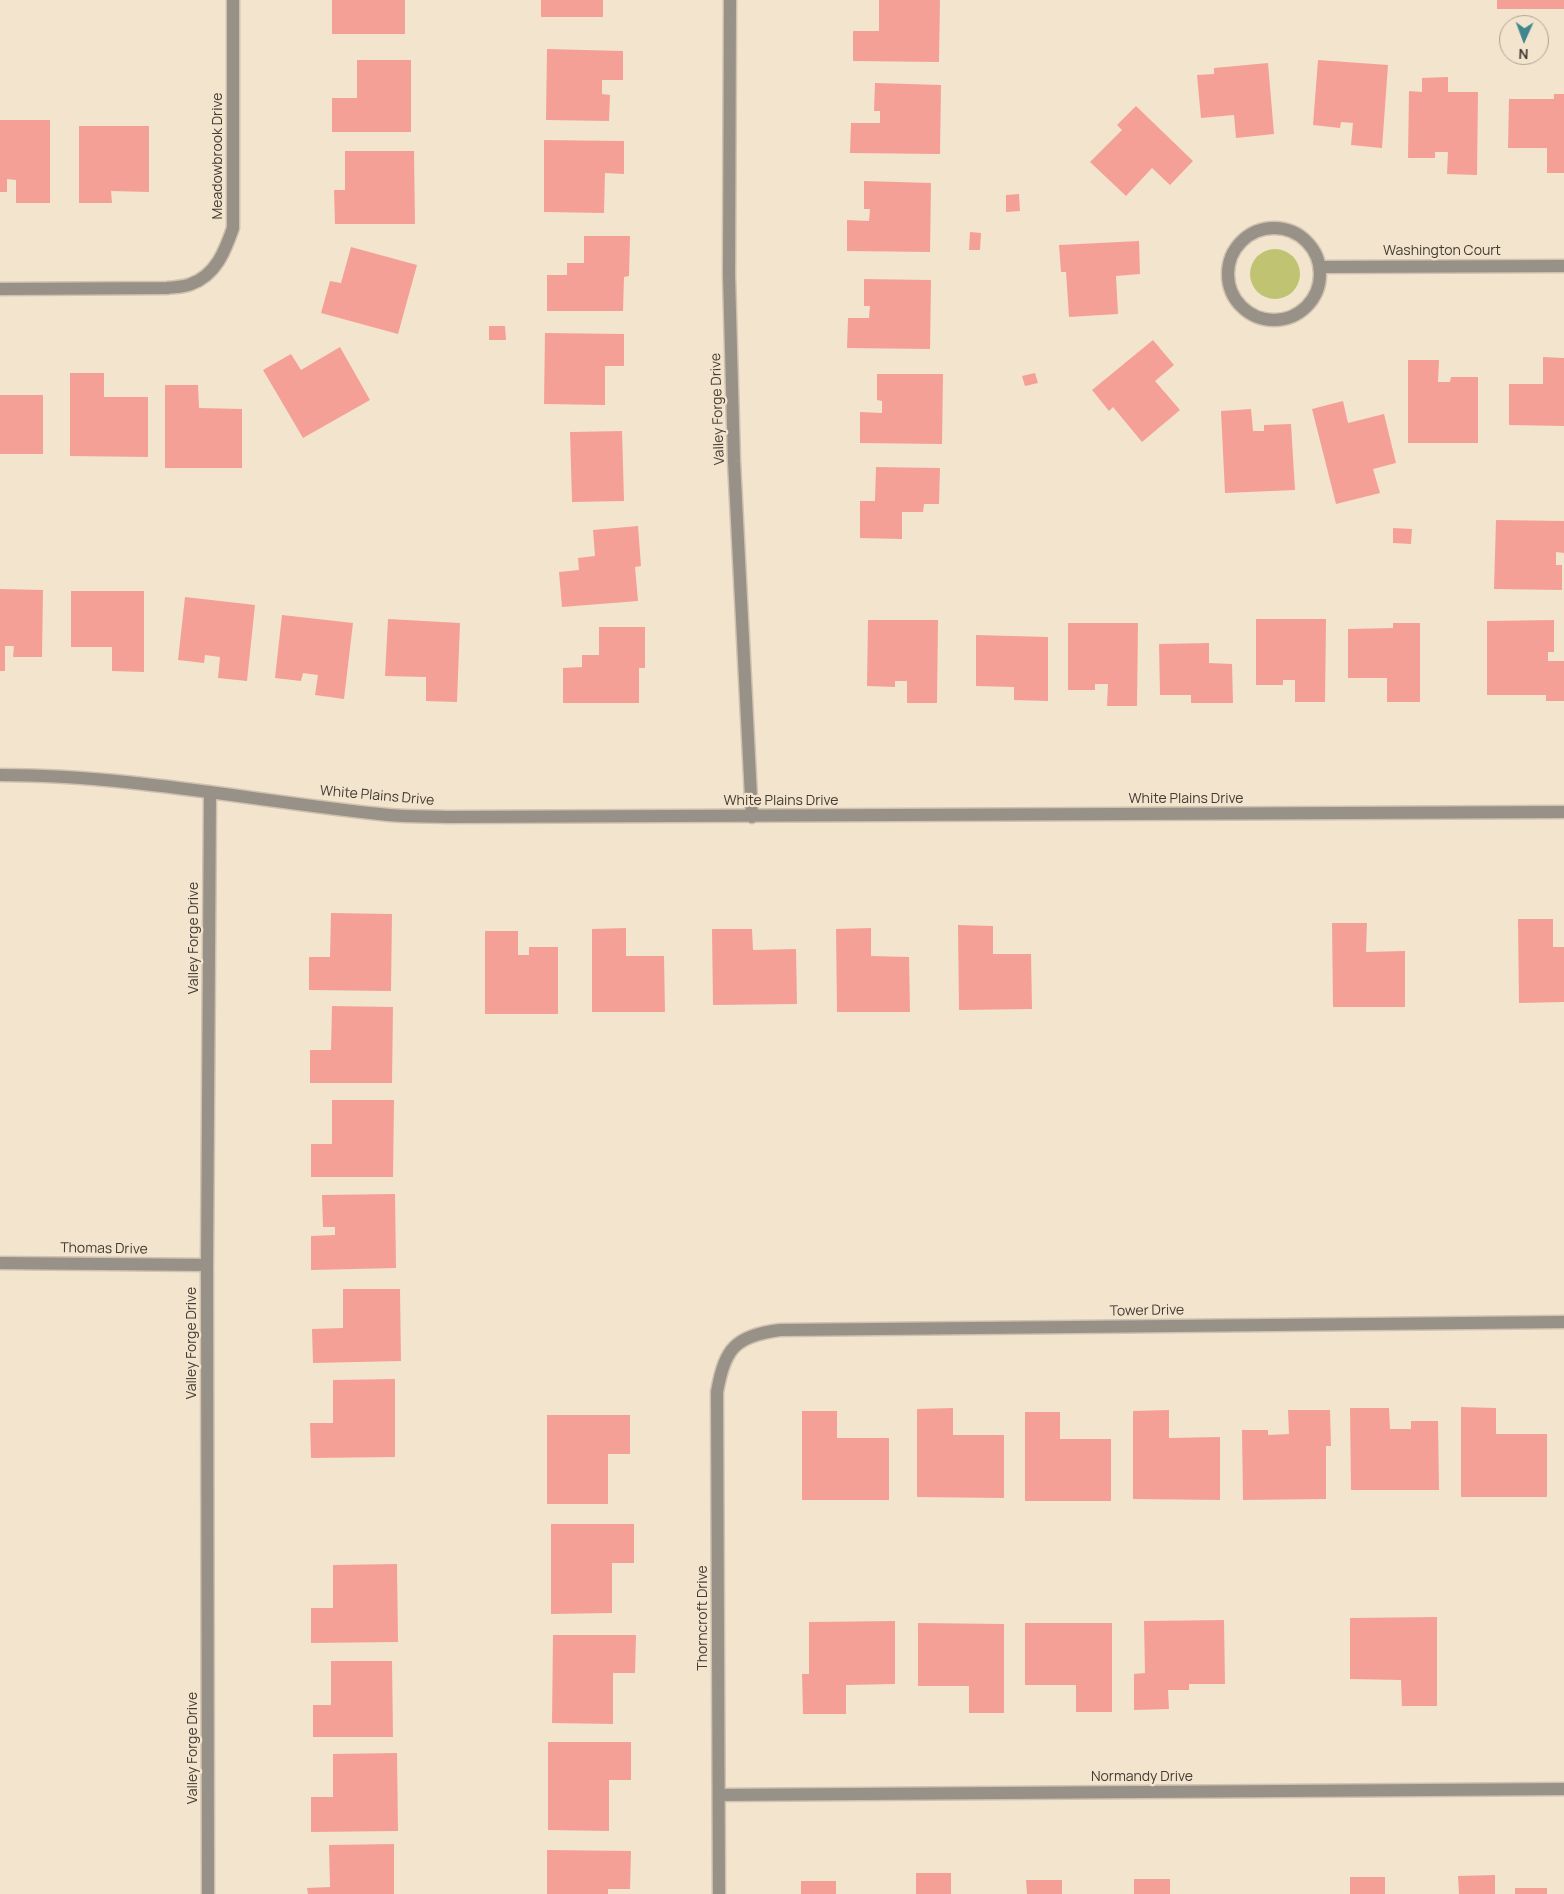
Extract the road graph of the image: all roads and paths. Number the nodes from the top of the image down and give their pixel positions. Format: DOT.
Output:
graph roads {
  1 [pos="234,0"];
  2 [pos="730,0"];
  3 [pos="1564,266"];
  4 [pos="1320,267"];
  5 [pos="0,289"];
  6 [pos="0,775"];
  7 [pos="210,792"];
  8 [pos="1564,812"];
  9 [pos="752,817"];
  10 [pos="0,1263"];
  11 [pos="207,1265"];
  12 [pos="1564,1322"];
  13 [pos="733,1346"];
  14 [pos="1564,1789"];
  15 [pos="719,1795"];
  16 [pos="208,1894"];
  17 [pos="719,1894"];
  1 -- 5 [label="street, Meadowbrook Drive"];
  2 -- 9 [label="street, Valley Forge Drive"];
  3 -- 4 [label="street, Washington Court"];
  4 -- 4 [label="street"];
  6 -- 7 [label="street, White Plains Drive"];
  7 -- 9 [label="street, White Plains Drive"];
  7 -- 11 [label="street, Valley Forge Drive"];
  8 -- 9 [label="street, White Plains Drive"];
  10 -- 11 [label="street, Thomas Drive"];
  11 -- 16 [label="street, Valley Forge Drive"];
  12 -- 13 [label="street, Tower Drive"];
  13 -- 15 [label="street, Thorncroft Drive"];
  14 -- 15 [label="street, Normandy Drive"];
  15 -- 17 [label="street, Thorncroft Drive"];
}
